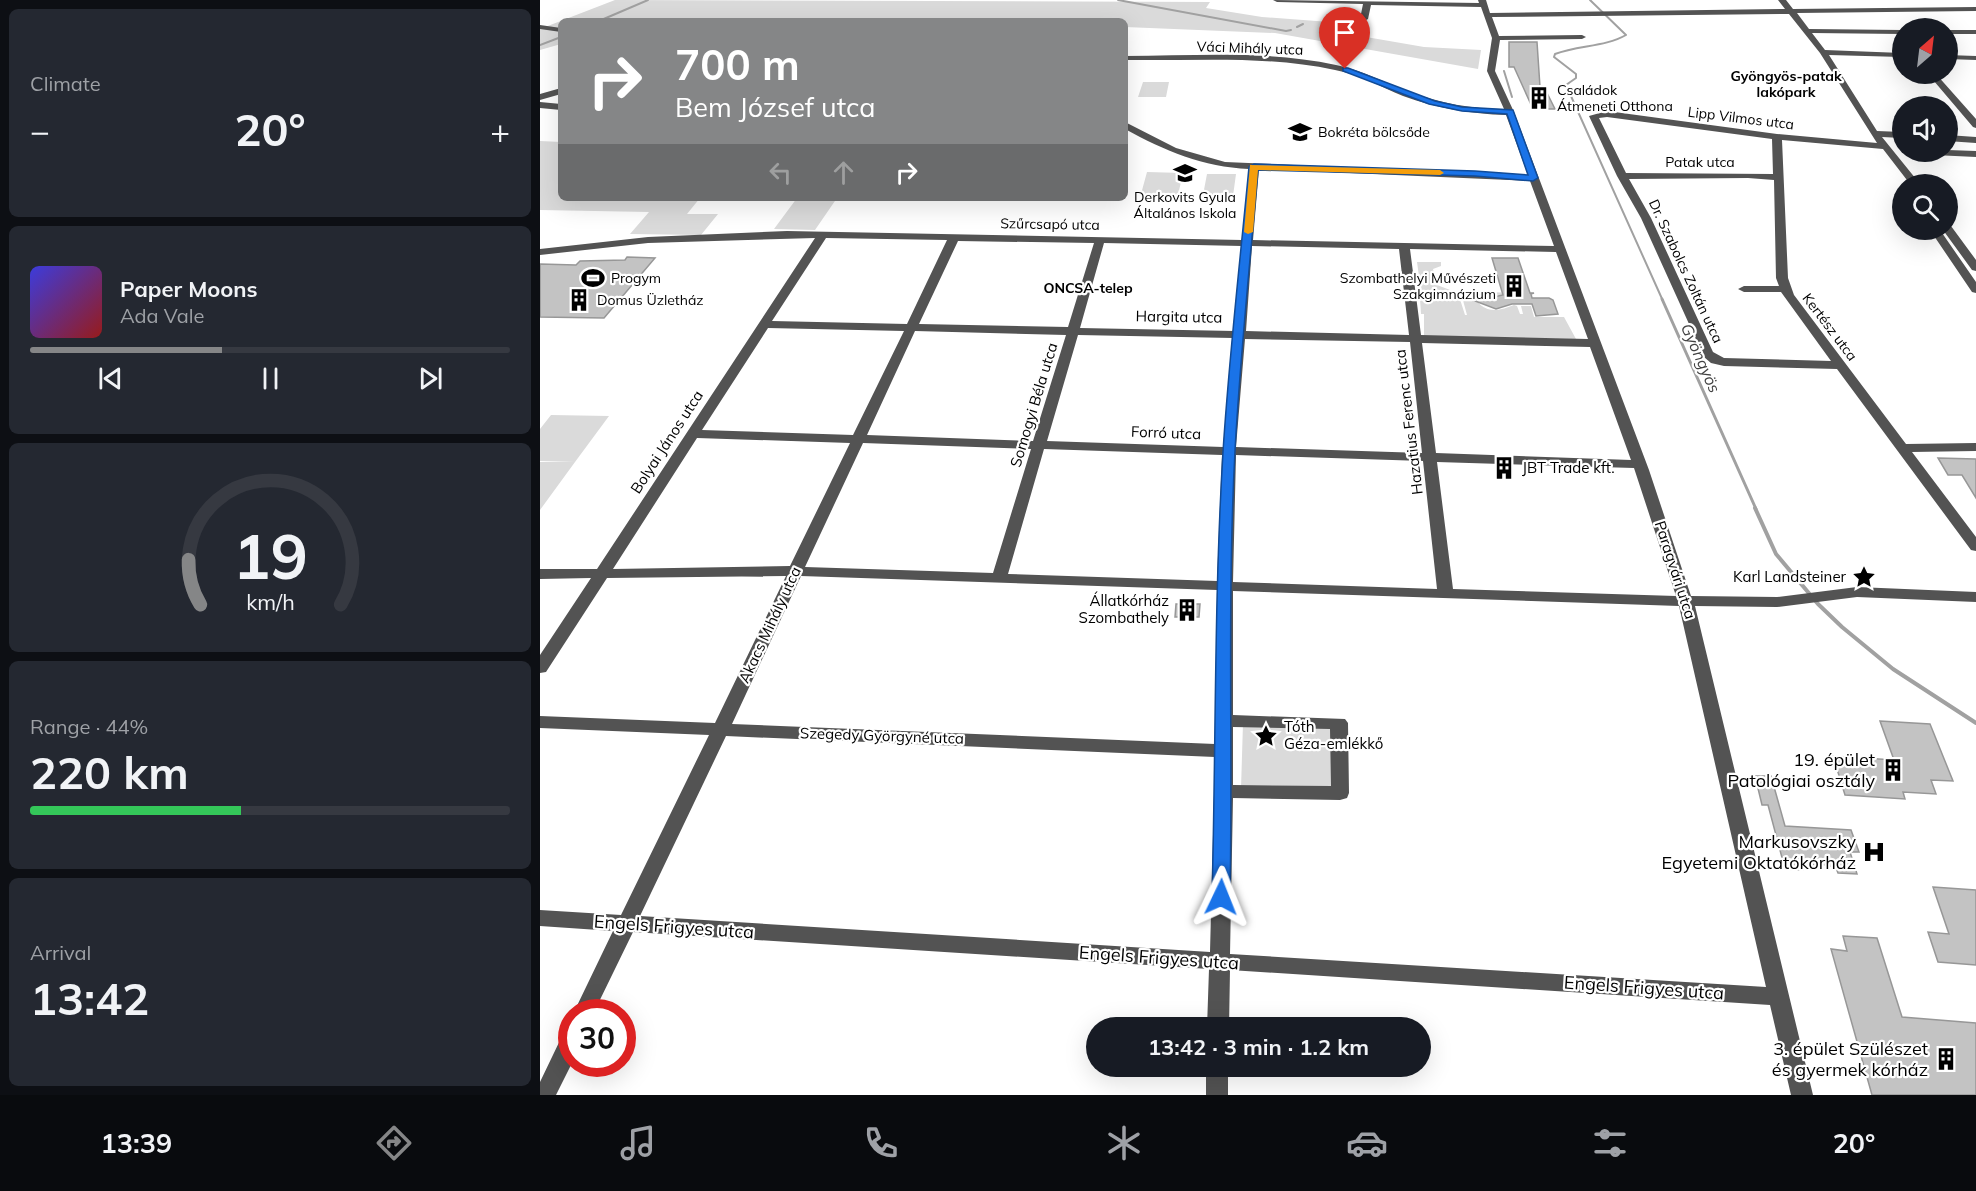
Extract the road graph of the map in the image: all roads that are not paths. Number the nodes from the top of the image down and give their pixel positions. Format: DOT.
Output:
graph roads {
  1 [pos="1277,0"];
  2 [pos="1782,0"];
  3 [pos="1368,1"];
  4 [pos="1482,3"];
  5 [pos="1976,9"];
  6 [pos="1792,12"];
  7 [pos="1486,15"];
  8 [pos="1364,19"];
  9 [pos="540,27"];
  10 [pos="558,30"];
  11 [pos="1808,31"];
  12 [pos="1892,32"];
  13 [pos="1958,32"];
  14 [pos="1976,32"];
  15 [pos="1582,37"];
  16 [pos="1496,38"];
  17 [pos="1823,52"];
  18 [pos="1892,55"];
  19 [pos="1958,57"];
  20 [pos="1128,58"];
  21 [pos="1976,58"];
  22 [pos="1941,84"];
  23 [pos="558,92"];
  24 [pos="540,97"];
  25 [pos="540,105"];
  26 [pos="558,107"];
  27 [pos="1510,112"];
  28 [pos="1596,114"];
  29 [pos="1976,125"];
  30 [pos="1128,127"];
  31 [pos="1874,134"];
  32 [pos="1892,135"];
  33 [pos="1777,137"];
  34 [pos="1958,139"];
  35 [pos="1976,140"];
  36 [pos="1883,146"];
  37 [pos="1958,153"];
  38 [pos="1976,154"];
  39 [pos="1254,167"];
  40 [pos="1897,174"];
  41 [pos="1908,174"];
  42 [pos="1622,176"];
  43 [pos="1779,177"];
  44 [pos="1533,178"];
  45 [pos="823,234"];
  46 [pos="954,237"];
  47 [pos="1100,240"];
  48 [pos="1942,240"];
  49 [pos="1956,240"];
  50 [pos="1247,243"];
  51 [pos="1404,246"];
  52 [pos="1559,249"];
  53 [pos="540,252"];
  54 [pos="1976,268"];
  55 [pos="1744,288"];
  56 [pos="1785,289"];
  57 [pos="1976,290"];
  58 [pos="764,324"];
  59 [pos="911,327"];
  60 [pos="1073,331"];
  61 [pos="1240,335"];
  62 [pos="1416,339"];
  63 [pos="1594,343"];
  64 [pos="1840,365"];
  65 [pos="692,434"];
  66 [pos="857,440"];
  67 [pos="1039,445"];
  68 [pos="1976,447"];
  69 [pos="1900,448"];
  70 [pos="1229,452"];
  71 [pos="1430,458"];
  72 [pos="1640,464"];
  73 [pos="1976,547"];
  74 [pos="795,571"];
  75 [pos="601,573"];
  76 [pos="540,574"];
  77 [pos="999,578"];
  78 [pos="1225,586"];
  79 [pos="1446,595"];
  80 [pos="1976,597"];
  81 [pos="1686,601"];
  82 [pos="540,668"];
  83 [pos="1224,721"];
  84 [pos="540,722"];
  85 [pos="721,729"];
  86 [pos="1224,751"];
  87 [pos="1224,791"];
  88 [pos="540,918"];
  89 [pos="626,924"];
  90 [pos="1219,962"];
  91 [pos="1778,997"];
  92 [pos="590,999"];
  93 [pos="1218,1017"];
  94 [pos="558,1068"];
  95 [pos="1217,1077"];
  96 [pos="545,1095"];
  97 [pos="1217,1095"];
  98 [pos="1802,1095"];
  1 -- 3 [label="street"];
  2 -- 6 [label="street"];
  3 -- 4 [label="street"];
  3 -- 8 [label="street"];
  4 -- 7 [label="street"];
  5 -- 6 [label="street"];
  6 -- 7 [label="street"];
  6 -- 11 [label="street"];
  7 -- 16 [label="street"];
  9 -- 10 [label="street"];
  11 -- 12 [label="street"];
  11 -- 17 [label="street"];
  13 -- 14 [label="street"];
  15 -- 16 [label="street"];
  16 -- 27 [label="street, Paragvári utca"];
  17 -- 18 [label="street"];
  17 -- 31 [label="street"];
  19 -- 21 [label="street"];
  20 -- 27 [label="street, Váci Mihály utca"];
  22 -- 29 [label="street"];
  23 -- 24 [label="street"];
  25 -- 26 [label="street"];
  27 -- 44 [label="street, Paragvári utca"];
  28 -- 33 [label="street, Lipp Vilmos utca"];
  28 -- 42 [label="street, Dr. Szabolcs Zoltán utca"];
  30 -- 39 [label="street"];
  31 -- 32 [label="street"];
  31 -- 36 [label="street"];
  33 -- 36 [label="street, Lipp Vilmos utca"];
  33 -- 43 [label="street, Kertész utca"];
  34 -- 35 [label="street"];
  36 -- 40 [label="street"];
  36 -- 41 [label="street"];
  37 -- 38 [label="street"];
  39 -- 44 [label="street"];
  39 -- 50 [label="street"];
  42 -- 43 [label="street, Patak utca"];
  42 -- 64 [label="street, Dr. Szabolcs Zoltán utca"];
  43 -- 56 [label="street, Kertész utca"];
  44 -- 52 [label="street, Paragvári utca"];
  45 -- 46 [label="street, Szűrcsapó utca"];
  45 -- 53 [label="street, Szűrcsapó utca"];
  45 -- 58 [label="street, Bolyai János utca"];
  46 -- 47 [label="street, Szűrcsapó utca"];
  46 -- 59 [label="street, Akacs Mihály utca"];
  47 -- 50 [label="street, Szűrcsapó utca"];
  47 -- 60 [label="street, Somogyi Béla utca"];
  48 -- 57 [label="street"];
  49 -- 54 [label="street"];
  50 -- 51 [label="street, Szűrcsapó utca"];
  50 -- 61 [label="street"];
  51 -- 52 [label="street, Szűrcsapó utca"];
  51 -- 62 [label="street, Hazatius Ferenc utca"];
  52 -- 63 [label="street, Paragvári utca"];
  55 -- 56 [label="street"];
  56 -- 64 [label="street, Kertész utca"];
  58 -- 59 [label="street, Hargita utca"];
  58 -- 65 [label="street, Bolyai János utca"];
  59 -- 60 [label="street, Hargita utca"];
  59 -- 66 [label="street, Akacs Mihály utca"];
  60 -- 61 [label="street, Hargita utca"];
  60 -- 67 [label="street, Somogyi Béla utca"];
  61 -- 62 [label="street, Hargita utca"];
  61 -- 70 [label="street"];
  62 -- 63 [label="street, Hargita utca"];
  62 -- 71 [label="street, Hazatius Ferenc utca"];
  63 -- 72 [label="street, Paragvári utca"];
  64 -- 69 [label="street, Kertész utca"];
  65 -- 66 [label="street, Forró utca"];
  65 -- 75 [label="street, Bolyai János utca"];
  66 -- 67 [label="street, Forró utca"];
  66 -- 74 [label="street, Akacs Mihály utca"];
  67 -- 70 [label="street, Forró utca"];
  67 -- 77 [label="street, Somogyi Béla utca"];
  68 -- 69 [label="street"];
  69 -- 73 [label="street, Kertész utca"];
  70 -- 71 [label="street, Forró utca"];
  70 -- 78 [label="street"];
  71 -- 72 [label="street, Forró utca"];
  71 -- 79 [label="street, Hazatius Ferenc utca"];
  72 -- 81 [label="street, Paragvári utca"];
  74 -- 75 [label="street"];
  74 -- 77 [label="street"];
  74 -- 85 [label="street, Akacs Mihály utca"];
  75 -- 76 [label="street"];
  75 -- 82 [label="street, Bolyai János utca"];
  77 -- 78 [label="street"];
  78 -- 79 [label="street"];
  78 -- 83 [label="street"];
  79 -- 81 [label="street"];
  80 -- 81 [label="street"];
  81 -- 91 [label="street, Paragvári utca"];
  83 -- 86 [label="street"];
  83 -- 87 [label="street"];
  84 -- 85 [label="street, Szegedy Györgyné utca"];
  85 -- 86 [label="street, Szegedy Györgyné utca"];
  85 -- 89 [label="street, Akacs Mihály utca"];
  86 -- 87 [label="street"];
  87 -- 90 [label="street"];
  88 -- 89 [label="street, Engels Frigyes utca"];
  89 -- 90 [label="street, Engels Frigyes utca"];
  89 -- 92 [label="street, Akacs Mihály utca"];
  90 -- 91 [label="street, Engels Frigyes utca"];
  90 -- 93 [label="street"];
  91 -- 98 [label="street, Paragvári utca"];
  94 -- 96 [label="street"];
  95 -- 97 [label="street"];
}
